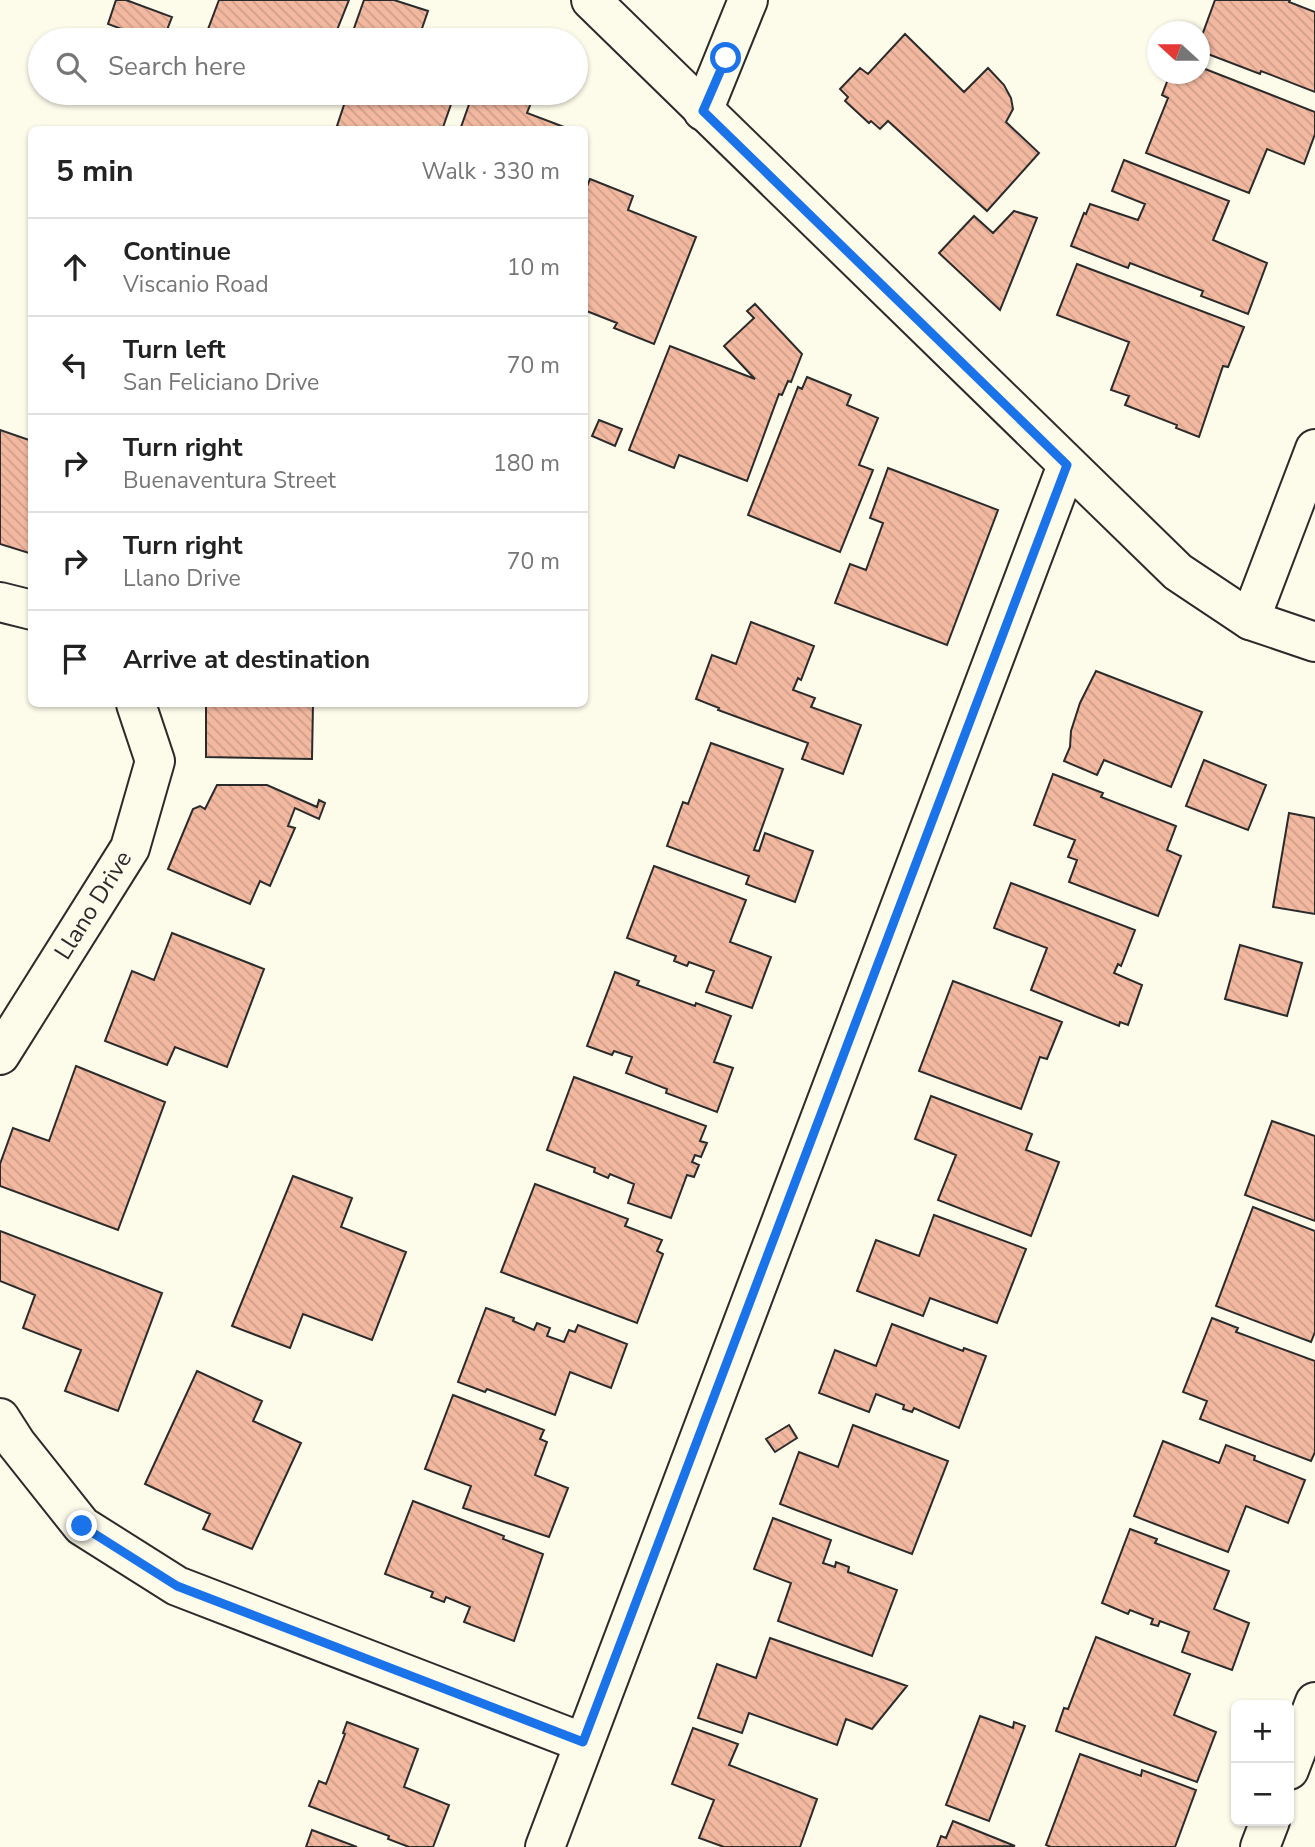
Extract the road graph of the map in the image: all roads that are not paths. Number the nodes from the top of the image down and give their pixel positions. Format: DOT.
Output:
graph roads {
  1 [pos="591,0"];
  2 [pos="748,0"];
  3 [pos="703,111"];
  4 [pos="1315,449"];
  5 [pos="1067,465"];
  6 [pos="0,602"];
  7 [pos="28,609"];
  8 [pos="1250,620"];
  9 [pos="1315,642"];
  10 [pos="137,707"];
  11 [pos="0,1055"];
  12 [pos="0,1418"];
  13 [pos="1315,1702"];
  14 [pos="583,1742"];
  15 [pos="1292,1763"];
  16 [pos="1267,1826"];
  17 [pos="545,1847"];
  18 [pos="1259,1847"];
  1 -- 3 [label="street"];
  2 -- 3 [label="street"];
  3 -- 5 [label="street"];
  4 -- 8 [label="street"];
  5 -- 8 [label="street"];
  5 -- 14 [label="street"];
  6 -- 7 [label="street"];
  8 -- 9 [label="street"];
  10 -- 11 [label="street, Llano Drive"];
  12 -- 14 [label="street"];
  13 -- 15 [label="street"];
  14 -- 17 [label="street"];
  16 -- 18 [label="street"];
}
